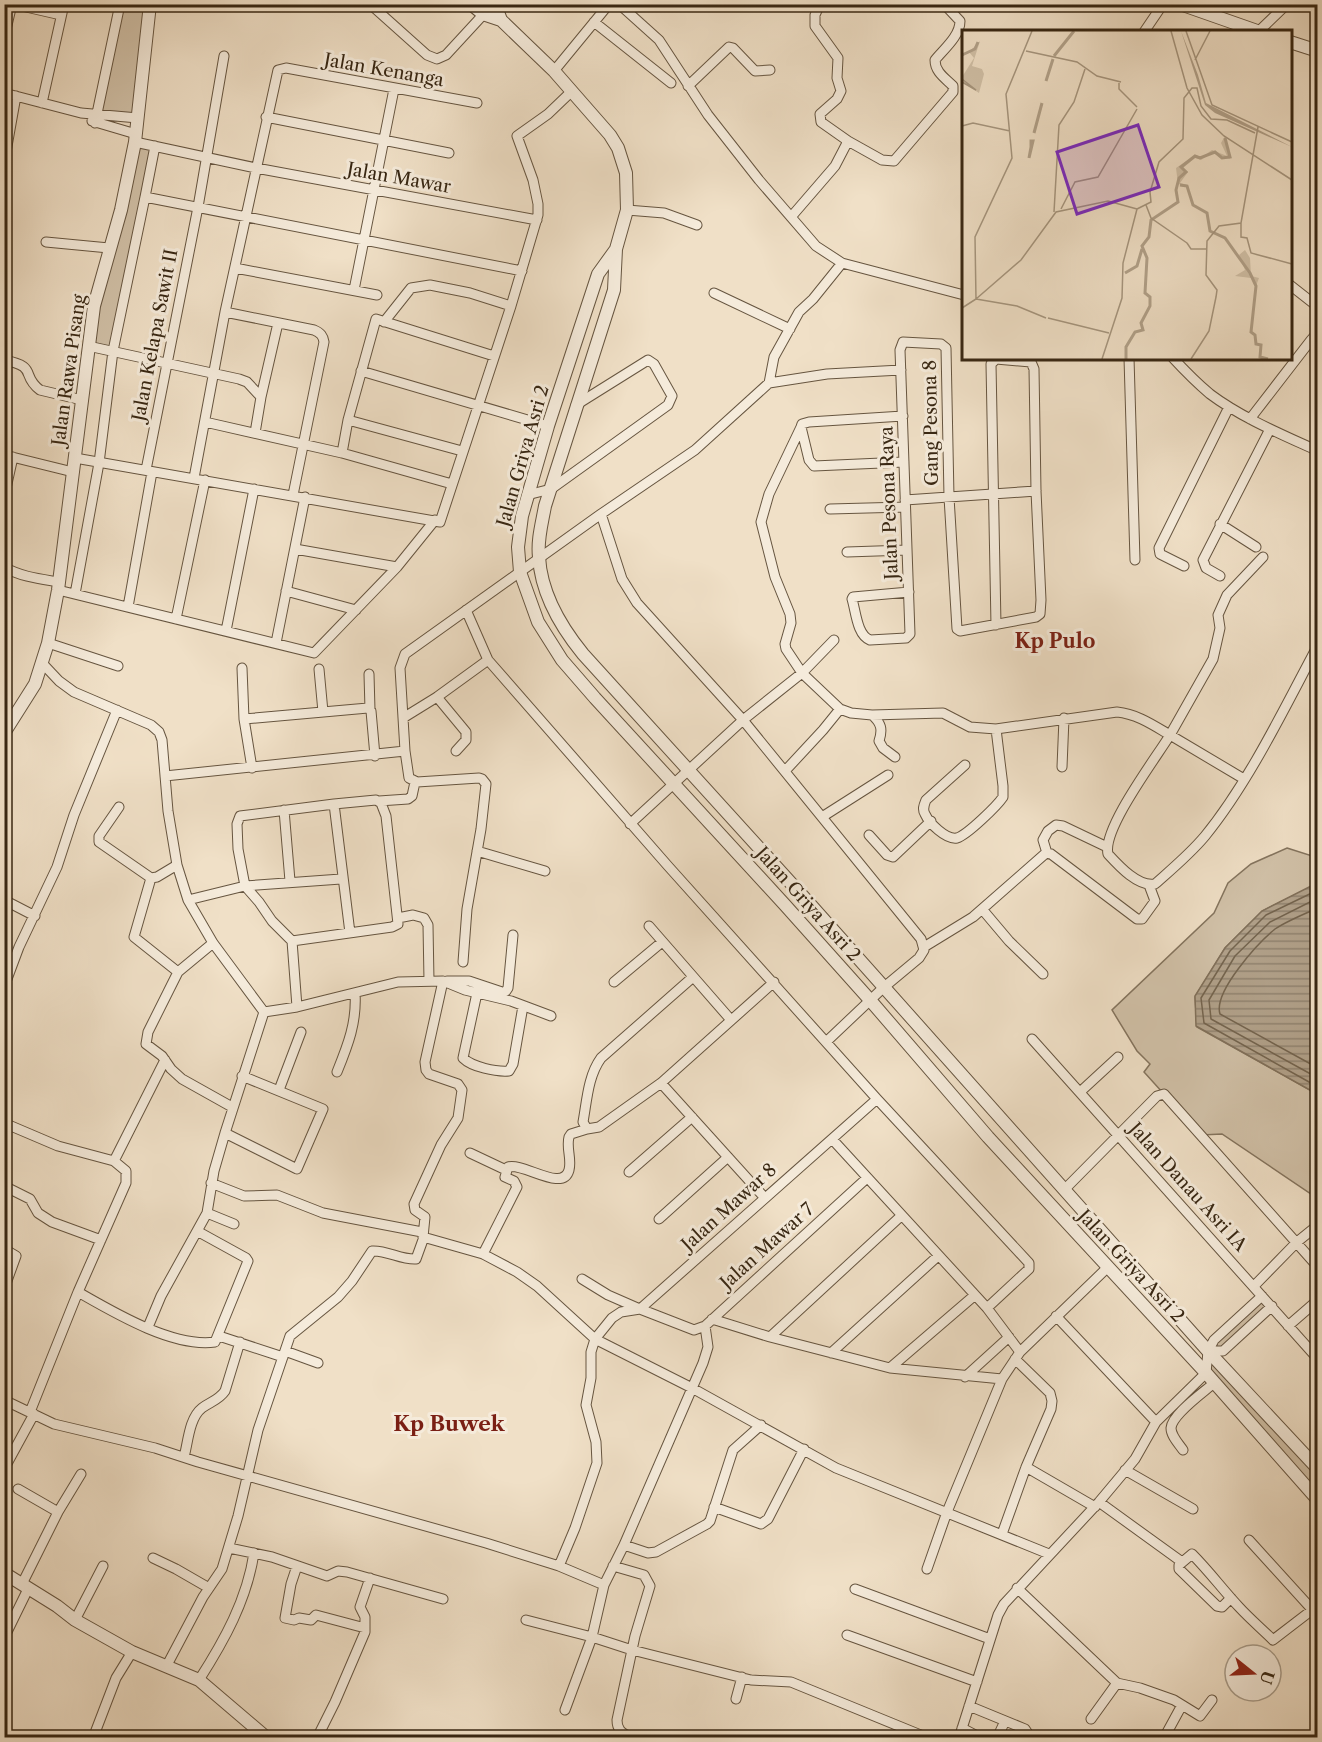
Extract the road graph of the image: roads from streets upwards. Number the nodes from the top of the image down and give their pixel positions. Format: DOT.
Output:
graph roads {
  1 [pos="13,4"];
  2 [pos="64,4"];
  3 [pos="120,4"];
  4 [pos="150,4"];
  5 [pos="370,4"];
  6 [pos="471,4"];
  7 [pos="494,4"];
  8 [pos="609,4"];
  9 [pos="619,4"];
  10 [pos="944,4"];
  11 [pos="1163,4"];
  12 [pos="1287,4"];
  13 [pos="816,6"];
  14 [pos="1188,6"];
  15 [pos="483,14"];
  16 [pos="61,15"];
  17 [pos="501,20"];
  18 [pos="594,22"];
  19 [pos="1145,30"];
  20 [pos="1256,30"];
  21 [pos="1260,30"];
  22 [pos="4,39"];
  23 [pos="1292,43"];
  24 [pos="1317,51"];
  25 [pos="225,56"];
  26 [pos="770,70"];
  27 [pos="554,71"];
  28 [pos="671,82"];
  29 [pos="688,86"];
  30 [pos="394,89"];
  31 [pos="572,91"];
  32 [pos="4,93"];
  33 [pos="16,96"];
  34 [pos="42,103"];
  35 [pos="477,103"];
  36 [pos="266,117"];
  37 [pos="96,118"];
  38 [pos="138,118"];
  39 [pos="135,138"];
  40 [pos="384,140"];
  41 [pos="848,141"];
  42 [pos="155,146"];
  43 [pos="449,153"];
  44 [pos="207,158"];
  45 [pos="4,163"];
  46 [pos="256,168"];
  47 [pos="375,190"];
  48 [pos="145,196"];
  49 [pos="198,207"];
  50 [pos="627,210"];
  51 [pos="245,217"];
  52 [pos="790,217"];
  53 [pos="537,220"];
  54 [pos="697,225"];
  55 [pos="365,241"];
  56 [pos="46,242"];
  57 [pos="109,248"];
  58 [pos="616,249"];
  59 [pos="842,263"];
  60 [pos="234,268"];
  61 [pos="522,271"];
  62 [pos="1292,287"];
  63 [pos="354,290"];
  64 [pos="714,293"];
  65 [pos="376,295"];
  66 [pos="962,295"];
  67 [pos="511,306"];
  68 [pos="1317,308"];
  69 [pos="225,312"];
  70 [pos="384,322"];
  71 [pos="278,323"];
  72 [pos="790,329"];
  73 [pos="1315,339"];
  74 [pos="88,346"];
  75 [pos="946,348"];
  76 [pos="113,351"];
  77 [pos="494,356"];
  78 [pos="4,360"];
  79 [pos="994,360"];
  80 [pos="1129,360"];
  81 [pos="1175,360"];
  82 [pos="166,362"];
  83 [pos="901,370"];
  84 [pos="361,371"];
  85 [pos="214,373"];
  86 [pos="769,383"];
  87 [pos="261,397"];
  88 [pos="82,400"];
  89 [pos="576,405"];
  90 [pos="478,406"];
  91 [pos="1229,406"];
  92 [pos="903,416"];
  93 [pos="1250,418"];
  94 [pos="348,420"];
  95 [pos="205,422"];
  96 [pos="803,425"];
  97 [pos="548,426"];
  98 [pos="1270,429"];
  99 [pos="255,433"];
  100 [pos="303,444"];
  101 [pos="1317,451"];
  102 [pos="462,452"];
  103 [pos="342,453"];
  104 [pos="9,456"];
  105 [pos="75,458"];
  106 [pos="903,462"];
  107 [pos="99,463"];
  108 [pos="149,471"];
  109 [pos="73,472"];
  110 [pos="194,478"];
  111 [pos="205,480"];
  112 [pos="452,484"];
  113 [pos="254,489"];
  114 [pos="549,489"];
  115 [pos="1036,491"];
  116 [pos="293,495"];
  117 [pos="529,495"];
  118 [pos="994,495"];
  119 [pos="4,497"];
  120 [pos="305,497"];
  121 [pos="948,497"];
  122 [pos="905,504"];
  123 [pos="830,509"];
  124 [pos="601,514"];
  125 [pos="435,520"];
  126 [pos="1220,524"];
  127 [pos="1256,547"];
  128 [pos="295,549"];
  129 [pos="906,550"];
  130 [pos="847,552"];
  131 [pos="1263,557"];
  132 [pos="537,559"];
  133 [pos="1135,560"];
  134 [pos="1184,566"];
  135 [pos="4,567"];
  136 [pos="397,567"];
  137 [pos="521,571"];
  138 [pos="1220,576"];
  139 [pos="59,586"];
  140 [pos="286,591"];
  141 [pos="909,592"];
  142 [pos="75,594"];
  143 [pos="128,607"];
  144 [pos="356,610"];
  145 [pos="466,610"];
  146 [pos="176,619"];
  147 [pos="996,625"];
  148 [pos="226,631"];
  149 [pos="834,640"];
  150 [pos="48,643"];
  151 [pos="276,643"];
  152 [pos="1317,645"];
  153 [pos="488,660"];
  154 [pos="43,664"];
  155 [pos="118,666"];
  156 [pos="242,668"];
  157 [pos="319,669"];
  158 [pos="802,673"];
  159 [pos="369,674"];
  160 [pos="437,697"];
  161 [pos="840,709"];
  162 [pos="117,710"];
  163 [pos="370,710"];
  164 [pos="322,712"];
  165 [pos="872,715"];
  166 [pos="404,718"];
  167 [pos="1064,718"];
  168 [pos="244,719"];
  169 [pos="742,720"];
  170 [pos="996,729"];
  171 [pos="4,733"];
  172 [pos="1170,735"];
  173 [pos="405,751"];
  174 [pos="456,751"];
  175 [pos="375,756"];
  176 [pos="895,757"];
  177 [pos="964,765"];
  178 [pos="1062,766"];
  179 [pos="252,768"];
  180 [pos="687,771"];
  181 [pos="784,771"];
  182 [pos="888,775"];
  183 [pos="165,776"];
  184 [pos="1244,779"];
  185 [pos="415,782"];
  186 [pos="674,783"];
  187 [pos="379,801"];
  188 [pos="333,804"];
  189 [pos="119,807"];
  190 [pos="284,810"];
  191 [pos="822,817"];
  192 [pos="931,820"];
  193 [pos="630,824"];
  194 [pos="869,835"];
  195 [pos="1107,847"];
  196 [pos="477,851"];
  197 [pos="1047,853"];
  198 [pos="177,865"];
  199 [pos="545,871"];
  200 [pos="151,878"];
  201 [pos="341,879"];
  202 [pos="290,881"];
  203 [pos="1149,885"];
  204 [pos="245,886"];
  205 [pos="4,900"];
  206 [pos="188,900"];
  207 [pos="982,909"];
  208 [pos="35,916"];
  209 [pos="398,918"];
  210 [pos="649,926"];
  211 [pos="350,933"];
  212 [pos="513,935"];
  213 [pos="292,941"];
  214 [pos="662,942"];
  215 [pos="213,943"];
  216 [pos="924,947"];
  217 [pos="462,962"];
  218 [pos="178,972"];
  219 [pos="1043,974"];
  220 [pos="693,977"];
  221 [pos="429,981"];
  222 [pos="444,981"];
  223 [pos="614,982"];
  224 [pos="774,982"];
  225 [pos="4,987"];
  226 [pos="883,988"];
  227 [pos="355,993"];
  228 [pos="477,993"];
  229 [pos="870,1000"];
  230 [pos="524,1006"];
  231 [pos="297,1007"];
  232 [pos="264,1012"];
  233 [pos="551,1016"];
  234 [pos="731,1020"];
  235 [pos="301,1032"];
  236 [pos="1032,1038"];
  237 [pos="826,1042"];
  238 [pos="1118,1057"];
  239 [pos="165,1060"];
  240 [pos="337,1072"];
  241 [pos="242,1076"];
  242 [pos="661,1083"];
  243 [pos="279,1090"];
  244 [pos="1080,1092"];
  245 [pos="877,1099"];
  246 [pos="232,1107"];
  247 [pos="692,1117"];
  248 [pos="4,1123"];
  249 [pos="587,1129"];
  250 [pos="225,1133"];
  251 [pos="1119,1136"];
  252 [pos="832,1139"];
  253 [pos="470,1153"];
  254 [pos="728,1157"];
  255 [pos="114,1161"];
  256 [pos="506,1170"];
  257 [pos="629,1172"];
  258 [pos="867,1178"];
  259 [pos="211,1183"];
  260 [pos="4,1186"];
  261 [pos="1064,1190"];
  262 [pos="764,1197"];
  263 [pos="207,1213"];
  264 [pos="902,1216"];
  265 [pos="659,1219"];
  266 [pos="234,1224"];
  267 [pos="1317,1225"];
  268 [pos="197,1232"];
  269 [pos="423,1235"];
  270 [pos="101,1240"];
  271 [pos="1297,1242"];
  272 [pos="4,1249"];
  273 [pos="483,1254"];
  274 [pos="938,1256"];
  275 [pos="1108,1267"];
  276 [pos="1317,1267"];
  277 [pos="582,1279"];
  278 [pos="1254,1286"];
  279 [pos="4,1289"];
  280 [pos="78,1292"];
  281 [pos="975,1295"];
  282 [pos="1262,1296"];
  283 [pos="1317,1300"];
  284 [pos="1272,1306"];
  285 [pos="987,1308"];
  286 [pos="640,1309"];
  287 [pos="1056,1316"];
  288 [pos="709,1323"];
  289 [pos="1288,1326"];
  290 [pos="148,1328"];
  291 [pos="219,1336"];
  292 [pos="1008,1336"];
  293 [pos="770,1337"];
  294 [pos="595,1339"];
  295 [pos="240,1342"];
  296 [pos="1208,1351"];
  297 [pos="831,1353"];
  298 [pos="284,1354"];
  299 [pos="1018,1355"];
  300 [pos="1317,1359"];
  301 [pos="318,1363"];
  302 [pos="891,1368"];
  303 [pos="1206,1373"];
  304 [pos="965,1377"];
  305 [pos="1002,1379"];
  306 [pos="1214,1383"];
  307 [pos="692,1388"];
  308 [pos="4,1400"];
  309 [pos="32,1413"];
  310 [pos="1156,1422"];
  311 [pos="761,1425"];
  312 [pos="804,1449"];
  313 [pos="1183,1449"];
  314 [pos="184,1458"];
  315 [pos="1026,1467"];
  316 [pos="4,1469"];
  317 [pos="1317,1469"];
  318 [pos="1125,1470"];
  319 [pos="81,1474"];
  320 [pos="246,1474"];
  321 [pos="18,1489"];
  322 [pos="1317,1500"];
  323 [pos="1097,1504"];
  324 [pos="714,1508"];
  325 [pos="1193,1509"];
  326 [pos="58,1512"];
  327 [pos="947,1512"];
  328 [pos="1002,1534"];
  329 [pos="1249,1540"];
  330 [pos="624,1545"];
  331 [pos="229,1548"];
  332 [pos="254,1553"];
  333 [pos="1049,1554"];
  334 [pos="153,1558"];
  335 [pos="1182,1562"];
  336 [pos="103,1566"];
  337 [pos="297,1566"];
  338 [pos="559,1566"];
  339 [pos="613,1566"];
  340 [pos="927,1569"];
  341 [pos="4,1573"];
  342 [pos="370,1578"];
  343 [pos="604,1585"];
  344 [pos="25,1586"];
  345 [pos="209,1588"];
  346 [pos="1017,1588"];
  347 [pos="855,1589"];
  348 [pos="1231,1598"];
  349 [pos="442,1599"];
  350 [pos="1315,1613"];
  351 [pos="75,1620"];
  352 [pos="526,1620"];
  353 [pos="365,1628"];
  354 [pos="847,1635"];
  355 [pos="592,1637"];
  356 [pos="4,1638"];
  357 [pos="990,1639"];
  358 [pos="632,1650"];
  359 [pos="132,1652"];
  360 [pos="166,1667"];
  361 [pos="742,1677"];
  362 [pos="199,1680"];
  363 [pos="976,1682"];
  364 [pos="1117,1683"];
  365 [pos="736,1699"];
  366 [pos="1212,1700"];
  367 [pos="1182,1705"];
  368 [pos="969,1706"];
  369 [pos="565,1710"];
  370 [pos="1091,1719"];
  371 [pos="1005,1721"];
  372 [pos="961,1733"];
  373 [pos="93,1737"];
  374 [pos="267,1737"];
  375 [pos="317,1737"];
  376 [pos="631,1737"];
  377 [pos="928,1737"];
  378 [pos="981,1737"];
  379 [pos="997,1737"];
  380 [pos="1030,1737"];
  381 [pos="1164,1737"];
  1 -- 16 [label="street"];
  1 -- 22 [label="street"];
  2 -- 16 [label="street"];
  3 -- 37 [label="street"];
  4 -- 38 [label="street, Jalan Rawa Pisang"];
  5 -- 15 [label="street"];
  6 -- 15 [label="street, Jalan Griya Asri 2"];
  7 -- 15 [label="street"];
  7 -- 17 [label="street, Jalan Griya Asri 2"];
  8 -- 18 [label="street"];
  9 -- 29 [label="street"];
  10 -- 41 [label="street"];
  11 -- 19 [label="street"];
  12 -- 21 [label="street"];
  13 -- 41 [label="street"];
  14 -- 20 [label="street"];
  15 -- 17 [label="street, Jalan Griya Asri 2"];
  16 -- 34 [label="street"];
  17 -- 27 [label="street, Jalan Griya Asri 2"];
  18 -- 27 [label="street"];
  18 -- 28 [label="street"];
  23 -- 24 [label="street"];
  25 -- 44 [label="street, Jalan Kelapa Sawit II"];
  26 -- 29 [label="street"];
  27 -- 31 [label="street, Jalan Griya Asri 2"];
  29 -- 52 [label="street"];
  30 -- 35 [label="street, Jalan Kenanga"];
  30 -- 36 [label="street, Jalan Kenanga"];
  30 -- 40 [label="street"];
  31 -- 50 [label="street, Jalan Griya Asri 2"];
  31 -- 53 [label="street"];
  32 -- 33 [label="street"];
  33 -- 34 [label="street"];
  33 -- 45 [label="street"];
  34 -- 37 [label="street"];
  36 -- 40 [label="street"];
  36 -- 46 [label="street"];
  37 -- 38 [label="street"];
  37 -- 39 [label="street, Jalan Mawar"];
  38 -- 39 [label="street, Jalan Rawa Pisang"];
  39 -- 42 [label="street, Jalan Mawar"];
  39 -- 57 [label="street, Jalan Rawa Pisang"];
  40 -- 43 [label="street"];
  40 -- 47 [label="street"];
  41 -- 52 [label="street"];
  42 -- 44 [label="street, Jalan Mawar"];
  42 -- 48 [label="street"];
  44 -- 46 [label="street, Jalan Mawar"];
  44 -- 49 [label="street, Jalan Kelapa Sawit II"];
  46 -- 47 [label="street, Jalan Mawar"];
  46 -- 51 [label="street"];
  47 -- 53 [label="street, Jalan Mawar"];
  47 -- 55 [label="street"];
  48 -- 49 [label="street"];
  48 -- 76 [label="street"];
  49 -- 51 [label="street"];
  49 -- 82 [label="street, Jalan Kelapa Sawit II"];
  50 -- 54 [label="street"];
  50 -- 58 [label="street, Jalan Griya Asri 2"];
  51 -- 55 [label="street"];
  51 -- 60 [label="street"];
  52 -- 59 [label="street"];
  53 -- 61 [label="street"];
  55 -- 61 [label="street"];
  55 -- 63 [label="street"];
  56 -- 57 [label="street"];
  57 -- 74 [label="street, Jalan Rawa Pisang"];
  58 -- 89 [label="street, Jalan Griya Asri 2"];
  58 -- 97 [label="street, Jalan Griya Asri 2"];
  59 -- 66 [label="street"];
  59 -- 72 [label="street"];
  60 -- 63 [label="street"];
  60 -- 69 [label="street"];
  61 -- 67 [label="street"];
  62 -- 68 [label="street"];
  63 -- 65 [label="street"];
  64 -- 72 [label="street"];
  67 -- 70 [label="street"];
  67 -- 77 [label="street"];
  69 -- 71 [label="street"];
  69 -- 85 [label="street"];
  70 -- 77 [label="street"];
  70 -- 84 [label="street"];
  71 -- 87 [label="street"];
  71 -- 100 [label="street"];
  72 -- 86 [label="street"];
  73 -- 93 [label="street"];
  74 -- 76 [label="street"];
  74 -- 88 [label="street, Jalan Rawa Pisang"];
  75 -- 83 [label="street, Jalan Pesona Raya"];
  75 -- 121 [label="street, Gang Pesona 8"];
  76 -- 82 [label="street"];
  76 -- 107 [label="street"];
  77 -- 90 [label="street"];
  78 -- 88 [label="street"];
  79 -- 115 [label="street"];
  79 -- 118 [label="street"];
  80 -- 133 [label="street"];
  81 -- 91 [label="street"];
  82 -- 85 [label="street"];
  82 -- 108 [label="street, Jalan Kelapa Sawit II"];
  83 -- 86 [label="street"];
  83 -- 92 [label="street, Jalan Pesona Raya"];
  84 -- 90 [label="street"];
  84 -- 94 [label="street"];
  85 -- 87 [label="street"];
  85 -- 95 [label="street"];
  86 -- 124 [label="street"];
  87 -- 99 [label="street"];
  88 -- 105 [label="street, Jalan Rawa Pisang"];
  89 -- 114 [label="street, Jalan Griya Asri 2"];
  89 -- 114 [label="street"];
  90 -- 97 [label="street"];
  90 -- 102 [label="street"];
  91 -- 93 [label="street"];
  91 -- 134 [label="street"];
  92 -- 96 [label="street"];
  92 -- 106 [label="street, Jalan Pesona Raya"];
  93 -- 98 [label="street"];
  94 -- 102 [label="street"];
  94 -- 103 [label="street"];
  95 -- 99 [label="street"];
  95 -- 110 [label="street"];
  96 -- 106 [label="street"];
  96 -- 158 [label="street"];
  97 -- 117 [label="street, Jalan Griya Asri 2"];
  98 -- 101 [label="street"];
  98 -- 126 [label="street"];
  99 -- 100 [label="street"];
  100 -- 103 [label="street"];
  100 -- 116 [label="street"];
  102 -- 112 [label="street"];
  103 -- 112 [label="street"];
  104 -- 109 [label="street"];
  104 -- 119 [label="street"];
  105 -- 107 [label="street"];
  105 -- 109 [label="street, Jalan Rawa Pisang"];
  106 -- 122 [label="street, Jalan Pesona Raya"];
  107 -- 108 [label="street"];
  107 -- 142 [label="street"];
  108 -- 110 [label="street"];
  108 -- 143 [label="street, Jalan Kelapa Sawit II"];
  109 -- 139 [label="street, Jalan Rawa Pisang"];
  110 -- 111 [label="street"];
  111 -- 113 [label="street"];
  111 -- 146 [label="street"];
  112 -- 125 [label="street"];
  113 -- 116 [label="street"];
  113 -- 148 [label="street"];
  114 -- 117 [label="street"];
  114 -- 132 [label="street, Jalan Griya Asri 2"];
  115 -- 118 [label="street"];
  115 -- 147 [label="street"];
  116 -- 120 [label="street"];
  117 -- 137 [label="street, Jalan Griya Asri 2"];
  118 -- 121 [label="street"];
  118 -- 147 [label="street"];
  120 -- 125 [label="street"];
  120 -- 128 [label="street"];
  121 -- 122 [label="street"];
  121 -- 147 [label="street, Gang Pesona 8"];
  122 -- 123 [label="street"];
  122 -- 129 [label="street, Jalan Pesona Raya"];
  124 -- 132 [label="street"];
  124 -- 169 [label="street"];
  125 -- 136 [label="street"];
  126 -- 127 [label="street"];
  126 -- 138 [label="street"];
  128 -- 136 [label="street"];
  128 -- 140 [label="street"];
  129 -- 130 [label="street"];
  129 -- 141 [label="street, Jalan Pesona Raya"];
  131 -- 172 [label="street"];
  132 -- 137 [label="street"];
  132 -- 180 [label="street, Jalan Griya Asri 2"];
  135 -- 139 [label="street"];
  136 -- 144 [label="street"];
  137 -- 145 [label="street"];
  137 -- 186 [label="street, Jalan Griya Asri 2"];
  139 -- 142 [label="street"];
  139 -- 150 [label="street, Jalan Rawa Pisang"];
  140 -- 144 [label="street"];
  140 -- 151 [label="street"];
  141 -- 141 [label="street, Jalan Pesona Raya"];
  142 -- 143 [label="street"];
  143 -- 146 [label="street"];
  144 -- 151 [label="street"];
  145 -- 153 [label="street"];
  145 -- 166 [label="street"];
  146 -- 148 [label="street"];
  148 -- 151 [label="street"];
  149 -- 158 [label="street"];
  150 -- 154 [label="street, Jalan Rawa Pisang"];
  150 -- 155 [label="street"];
  152 -- 184 [label="street"];
  153 -- 160 [label="street"];
  153 -- 193 [label="street"];
  154 -- 162 [label="street"];
  154 -- 171 [label="street, Jalan Rawa Pisang"];
  156 -- 168 [label="street"];
  157 -- 164 [label="street"];
  158 -- 161 [label="street"];
  158 -- 169 [label="street"];
  159 -- 163 [label="street"];
  160 -- 166 [label="street"];
  160 -- 174 [label="street"];
  161 -- 165 [label="street"];
  161 -- 181 [label="street"];
  162 -- 183 [label="street"];
  162 -- 208 [label="street"];
  163 -- 164 [label="street"];
  163 -- 175 [label="street"];
  164 -- 168 [label="street"];
  165 -- 170 [label="street"];
  165 -- 176 [label="street"];
  166 -- 173 [label="street"];
  167 -- 170 [label="street"];
  167 -- 172 [label="street"];
  167 -- 178 [label="street"];
  168 -- 179 [label="street"];
  169 -- 180 [label="street"];
  169 -- 181 [label="street"];
  170 -- 192 [label="street"];
  172 -- 184 [label="street"];
  172 -- 195 [label="street"];
  173 -- 175 [label="street"];
  173 -- 185 [label="street"];
  175 -- 179 [label="street"];
  177 -- 192 [label="street"];
  179 -- 183 [label="street"];
  180 -- 186 [label="street"];
  180 -- 226 [label="street, Jalan Griya Asri 2"];
  181 -- 191 [label="street"];
  182 -- 191 [label="street"];
  183 -- 198 [label="street"];
  184 -- 203 [label="street"];
  185 -- 187 [label="street"];
  185 -- 196 [label="street"];
  186 -- 193 [label="street"];
  186 -- 229 [label="street, Jalan Griya Asri 2"];
  187 -- 188 [label="street"];
  187 -- 209 [label="street"];
  188 -- 190 [label="street"];
  188 -- 201 [label="street"];
  189 -- 200 [label="street"];
  190 -- 202 [label="street"];
  190 -- 204 [label="street"];
  191 -- 216 [label="street"];
  192 -- 194 [label="street"];
  193 -- 224 [label="street"];
  195 -- 197 [label="street"];
  195 -- 203 [label="street"];
  196 -- 199 [label="street"];
  196 -- 217 [label="street"];
  197 -- 203 [label="street"];
  197 -- 207 [label="street"];
  198 -- 200 [label="street"];
  198 -- 206 [label="street"];
  200 -- 218 [label="street"];
  201 -- 202 [label="street"];
  201 -- 211 [label="street"];
  202 -- 204 [label="street"];
  204 -- 206 [label="street"];
  204 -- 213 [label="street"];
  205 -- 208 [label="street"];
  206 -- 215 [label="street"];
  207 -- 216 [label="street"];
  207 -- 219 [label="street"];
  208 -- 225 [label="street"];
  209 -- 211 [label="street"];
  209 -- 221 [label="street"];
  210 -- 214 [label="street"];
  211 -- 213 [label="street"];
  212 -- 222 [label="street"];
  213 -- 231 [label="street"];
  214 -- 220 [label="street"];
  214 -- 223 [label="street"];
  215 -- 218 [label="street"];
  215 -- 232 [label="street"];
  216 -- 226 [label="street"];
  218 -- 239 [label="street"];
  220 -- 234 [label="street"];
  220 -- 249 [label="street"];
  221 -- 222 [label="street"];
  221 -- 227 [label="street"];
  222 -- 228 [label="street"];
  222 -- 269 [label="street"];
  224 -- 234 [label="street"];
  224 -- 237 [label="street"];
  226 -- 229 [label="street"];
  226 -- 261 [label="street, Jalan Griya Asri 2"];
  227 -- 231 [label="street"];
  227 -- 240 [label="street"];
  228 -- 230 [label="street"];
  228 -- 230 [label="street"];
  229 -- 237 [label="street"];
  229 -- 275 [label="street, Jalan Griya Asri 2"];
  230 -- 233 [label="street"];
  231 -- 232 [label="street"];
  232 -- 241 [label="street"];
  234 -- 242 [label="street"];
  235 -- 243 [label="street"];
  236 -- 244 [label="street, Jalan Danau Asri IA"];
  237 -- 245 [label="street"];
  238 -- 244 [label="street"];
  239 -- 246 [label="street"];
  239 -- 255 [label="street"];
  241 -- 243 [label="street"];
  241 -- 246 [label="street"];
  242 -- 247 [label="street"];
  242 -- 249 [label="street"];
  243 -- 250 [label="street"];
  244 -- 251 [label="street, Jalan Danau Asri IA"];
  245 -- 252 [label="street, Jalan Mawar 8"];
  245 -- 285 [label="street"];
  246 -- 250 [label="street"];
  247 -- 254 [label="street"];
  247 -- 257 [label="street"];
  248 -- 255 [label="street"];
  249 -- 256 [label="street"];
  250 -- 259 [label="street"];
  251 -- 261 [label="street"];
  251 -- 271 [label="street"];
  251 -- 278 [label="street, Jalan Danau Asri IA"];
  252 -- 258 [label="street"];
  252 -- 262 [label="street, Jalan Mawar 8"];
  253 -- 256 [label="street"];
  254 -- 262 [label="street"];
  254 -- 265 [label="street"];
  255 -- 270 [label="street"];
  256 -- 273 [label="street"];
  258 -- 264 [label="street"];
  258 -- 288 [label="street, Jalan Mawar 7"];
  259 -- 263 [label="street"];
  259 -- 269 [label="street"];
  260 -- 270 [label="street"];
  261 -- 296 [label="street, Jalan Griya Asri 2"];
  262 -- 286 [label="street, Jalan Mawar 8"];
  263 -- 266 [label="street"];
  263 -- 268 [label="street"];
  264 -- 274 [label="street"];
  264 -- 293 [label="street"];
  267 -- 271 [label="street"];
  268 -- 290 [label="street"];
  268 -- 291 [label="street"];
  269 -- 273 [label="street"];
  269 -- 298 [label="street"];
  270 -- 280 [label="street"];
  271 -- 276 [label="street"];
  271 -- 278 [label="street"];
  272 -- 279 [label="street"];
  273 -- 294 [label="street"];
  274 -- 281 [label="street"];
  274 -- 297 [label="street"];
  275 -- 287 [label="street"];
  275 -- 303 [label="street, Jalan Griya Asri 2"];
  277 -- 286 [label="street"];
  278 -- 282 [label="street, Jalan Danau Asri IA"];
  280 -- 290 [label="street"];
  280 -- 309 [label="street"];
  281 -- 285 [label="street"];
  281 -- 302 [label="street"];
  282 -- 284 [label="street, Jalan Danau Asri IA"];
  282 -- 296 [label="street"];
  283 -- 289 [label="street"];
  284 -- 289 [label="street, Jalan Danau Asri IA"];
  284 -- 296 [label="street"];
  285 -- 292 [label="street"];
  286 -- 288 [label="street"];
  286 -- 294 [label="street"];
  287 -- 299 [label="street"];
  287 -- 310 [label="street"];
  288 -- 293 [label="street"];
  288 -- 307 [label="street"];
  289 -- 300 [label="street, Jalan Danau Asri IA"];
  290 -- 291 [label="street"];
  291 -- 295 [label="street"];
  292 -- 299 [label="street"];
  292 -- 304 [label="street"];
  293 -- 297 [label="street"];
  294 -- 307 [label="street"];
  294 -- 338 [label="street"];
  295 -- 298 [label="street"];
  295 -- 314 [label="street"];
  296 -- 303 [label="street"];
  296 -- 317 [label="street, Jalan Griya Asri 2"];
  297 -- 302 [label="street"];
  298 -- 301 [label="street"];
  298 -- 320 [label="street"];
  299 -- 305 [label="street"];
  299 -- 315 [label="street"];
  302 -- 304 [label="street"];
  303 -- 306 [label="street, Jalan Griya Asri 2"];
  303 -- 310 [label="street"];
  304 -- 305 [label="street"];
  305 -- 327 [label="street"];
  306 -- 313 [label="street"];
  306 -- 322 [label="street, Jalan Griya Asri 2"];
  307 -- 311 [label="street"];
  307 -- 330 [label="street"];
  308 -- 309 [label="street"];
  309 -- 314 [label="street"];
  309 -- 316 [label="street"];
  310 -- 318 [label="street"];
  311 -- 312 [label="street"];
  311 -- 324 [label="street"];
  312 -- 324 [label="street"];
  312 -- 327 [label="street"];
  314 -- 320 [label="street"];
  315 -- 323 [label="street"];
  315 -- 328 [label="street"];
  318 -- 323 [label="street"];
  318 -- 325 [label="street"];
  319 -- 326 [label="street"];
  320 -- 331 [label="street"];
  320 -- 338 [label="street"];
  321 -- 326 [label="street"];
  323 -- 333 [label="street"];
  323 -- 335 [label="street"];
  324 -- 330 [label="street"];
  326 -- 344 [label="street"];
  327 -- 328 [label="street"];
  327 -- 340 [label="street"];
  328 -- 333 [label="street"];
  329 -- 350 [label="street"];
  330 -- 339 [label="street"];
  331 -- 332 [label="street"];
  331 -- 345 [label="street"];
  332 -- 337 [label="street"];
  332 -- 362 [label="street"];
  333 -- 346 [label="street"];
  334 -- 345 [label="street"];
  335 -- 348 [label="street"];
  335 -- 348 [label="street"];
  336 -- 351 [label="street"];
  337 -- 342 [label="street"];
  337 -- 353 [label="street"];
  338 -- 343 [label="street"];
  339 -- 343 [label="street"];
  339 -- 358 [label="street"];
  341 -- 344 [label="street"];
  342 -- 349 [label="street"];
  342 -- 353 [label="street"];
  343 -- 355 [label="street"];
  344 -- 351 [label="street"];
  344 -- 356 [label="street"];
  345 -- 360 [label="street"];
  346 -- 357 [label="street"];
  346 -- 364 [label="street"];
  347 -- 357 [label="street"];
  348 -- 350 [label="street"];
  351 -- 359 [label="street"];
  352 -- 355 [label="street"];
  353 -- 375 [label="street"];
  354 -- 363 [label="street"];
  355 -- 358 [label="street"];
  355 -- 369 [label="street"];
  357 -- 363 [label="street"];
  358 -- 361 [label="street"];
  358 -- 376 [label="street"];
  359 -- 360 [label="street"];
  359 -- 373 [label="street"];
  360 -- 362 [label="street"];
  361 -- 365 [label="street"];
  361 -- 377 [label="street"];
  362 -- 374 [label="street"];
  363 -- 368 [label="street"];
  364 -- 367 [label="street"];
  364 -- 370 [label="street"];
  366 -- 367 [label="street"];
  367 -- 381 [label="street"];
  368 -- 371 [label="street"];
  368 -- 372 [label="street"];
  371 -- 379 [label="street"];
  371 -- 380 [label="street"];
  372 -- 378 [label="street"];
}
